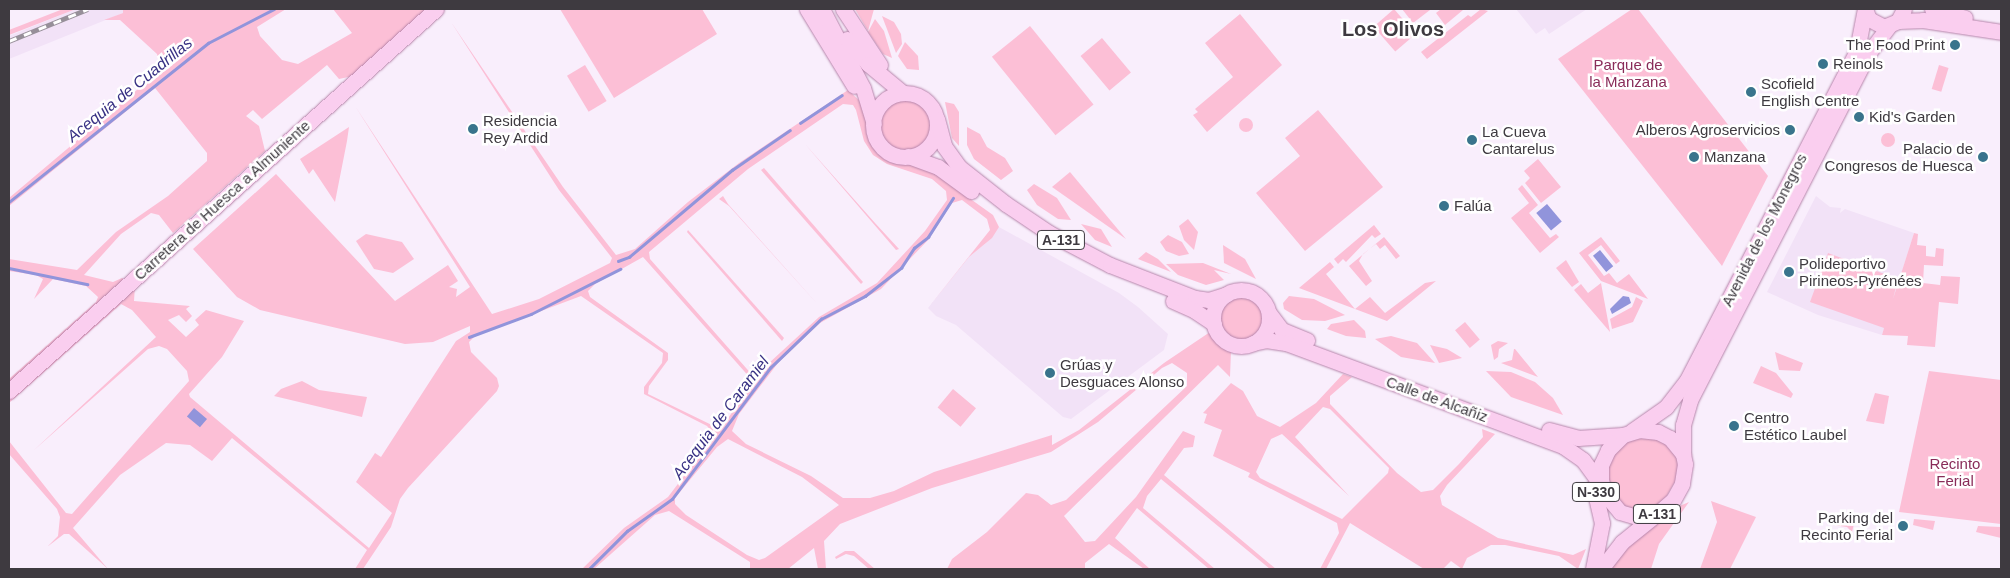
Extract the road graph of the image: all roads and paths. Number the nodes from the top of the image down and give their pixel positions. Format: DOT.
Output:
graph roads {
  1 [pos="436,9"];
  2 [pos="807,9"];
  3 [pos="822,9"];
  4 [pos="827,9"];
  5 [pos="843,9"];
  6 [pos="1865,9"];
  7 [pos="1932,9"];
  8 [pos="1897,19"];
  9 [pos="2001,22"];
  10 [pos="2001,32"];
  11 [pos="905,93"];
  12 [pos="869,101"];
  13 [pos="936,119"];
  14 [pos="874,123"];
  15 [pos="908,156"];
  16 [pos="1227,294"];
  17 [pos="1268,314"];
  18 [pos="1214,324"];
  19 [pos="1253,343"];
  20 [pos="9,391"];
  21 [pos="1628,433"];
  22 [pos="1540,437"];
  23 [pos="1683,454"];
  24 [pos="1604,491"];
  25 [pos="1657,514"];
  26 [pos="1594,569"];
  27 [pos="1601,569"];
  1 -- 20 [label="main road, Carretera de Huesca a Almuniente"];
  2 -- 12 [label="main road"];
  3 -- 12 [label="main road, A-131"];
  4 -- 11 [label="main road, A-131"];
  5 -- 11 [label="main road"];
  6 -- 8 [label="main road"];
  6 -- 21 [label="main road, Avenida de los Monegros"];
  7 -- 9 [label="main road"];
  8 -- 10 [label="main road"];
  8 -- 23 [label="main road, Avenida de los Monegros"];
  11 -- 13 [label="main road, A-131"];
  11 -- 14 [label="main road"];
  12 -- 14 [label="main road, A-131"];
  13 -- 15 [label="main road"];
  13 -- 16 [label="main road, A-131"];
  14 -- 15 [label="main road, A-131"];
  15 -- 18 [label="main road, A-131"];
  16 -- 17 [label="main road, A-131"];
  16 -- 18 [label="main road"];
  17 -- 19 [label="main road"];
  17 -- 21 [label="main road, Calle de Alcañiz / A-131"];
  18 -- 19 [label="main road, A-131"];
  19 -- 22 [label="main road, Calle de Alcañiz / A-131"];
  21 -- 23 [label="main road, A-131"];
  21 -- 24 [label="main road"];
  22 -- 24 [label="main road, Calle de Alcañiz / A-131"];
  22 -- 26 [label="main road, N-330"];
  23 -- 25 [label="main road, A-131"];
  24 -- 25 [label="main road, A-131"];
  24 -- 26 [label="main road"];
  25 -- 27 [label="main road, A-131"];
}
